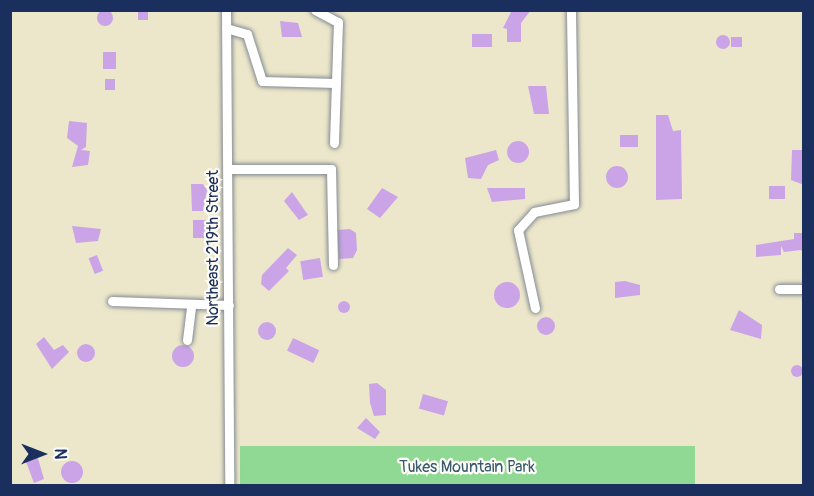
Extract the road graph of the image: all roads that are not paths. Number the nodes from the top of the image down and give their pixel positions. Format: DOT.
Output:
graph roads {
  1 [pos="226,10"];
  2 [pos="315,10"];
  3 [pos="571,10"];
  4 [pos="226,28"];
  5 [pos="336,83"];
  6 [pos="334,143"];
  7 [pos="228,169"];
  8 [pos="333,265"];
  9 [pos="779,289"];
  10 [pos="804,289"];
  11 [pos="112,301"];
  12 [pos="191,305"];
  13 [pos="229,305"];
  14 [pos="535,308"];
  15 [pos="187,340"];
  16 [pos="229,486"];
  1 -- 4 [label="street, Northeast 219th Street"];
  2 -- 5 [label="street"];
  3 -- 14 [label="street"];
  4 -- 5 [label="street"];
  4 -- 7 [label="street, Northeast 219th Street"];
  5 -- 6 [label="street"];
  7 -- 8 [label="street"];
  7 -- 13 [label="street, Northeast 219th Street"];
  9 -- 10 [label="street"];
  11 -- 12 [label="street"];
  12 -- 13 [label="street"];
  12 -- 15 [label="street"];
  13 -- 16 [label="street, Northeast 219th Street"];
}
